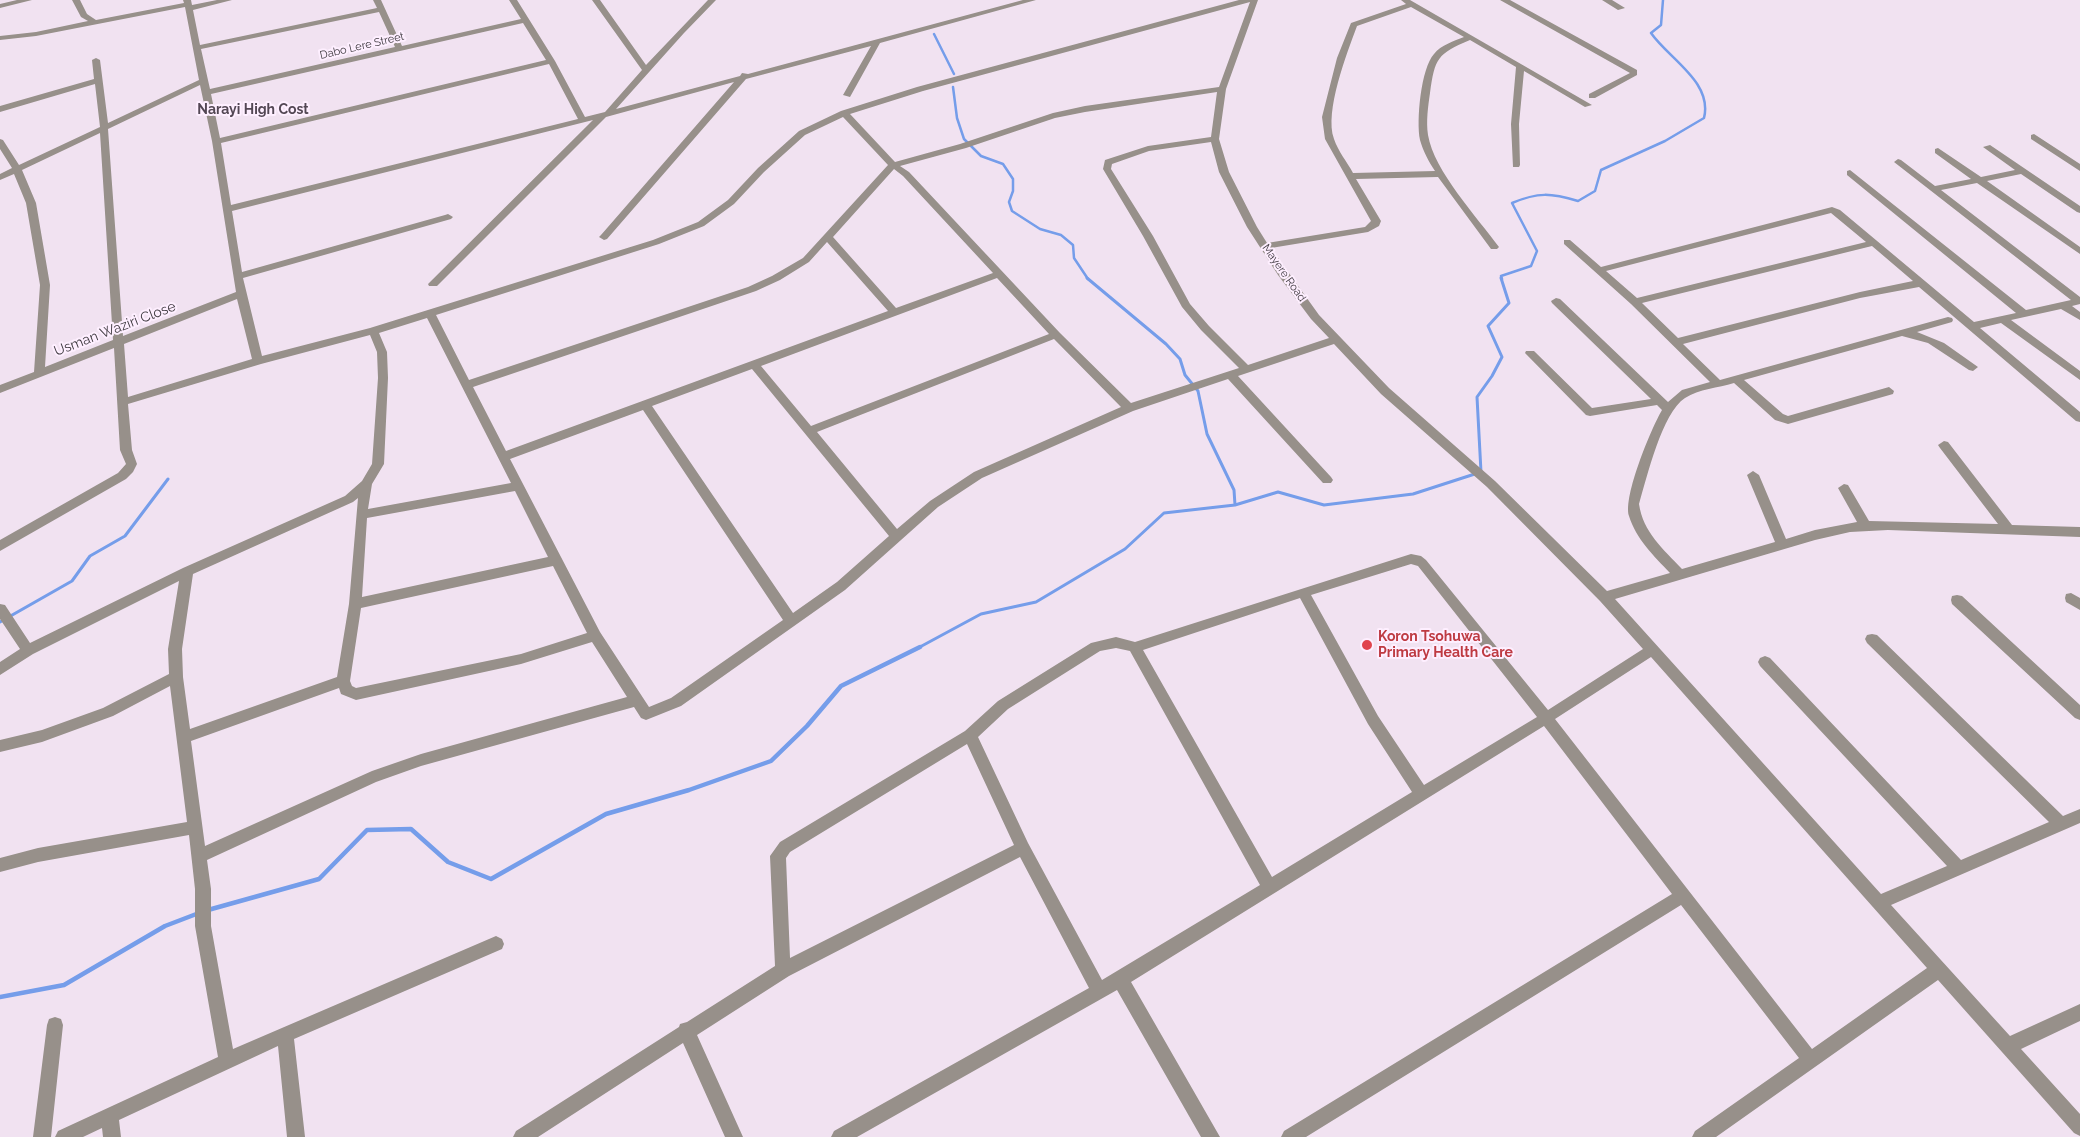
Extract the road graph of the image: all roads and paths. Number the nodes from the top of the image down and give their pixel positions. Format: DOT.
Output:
graph roads {
  1 [pos="28,0"];
  2 [pos="76,0"];
  3 [pos="228,0"];
  4 [pos="377,0"];
  5 [pos="514,0"];
  6 [pos="596,0"];
  7 [pos="712,0"];
  8 [pos="1032,0"];
  9 [pos="1248,0"];
  10 [pos="1254,0"];
  11 [pos="1504,0"];
  12 [pos="1606,0"];
  13 [pos="1012,2"];
  14 [pos="1408,2"];
  15 [pos="188,4"];
  16 [pos="0,6"];
  17 [pos="1621,8"];
  18 [pos="381,9"];
  19 [pos="525,20"];
  20 [pos="93,21"];
  21 [pos="0,38"];
  22 [pos="1469,38"];
  23 [pos="878,40"];
  24 [pos="197,48"];
  25 [pos="400,49"];
  26 [pos="96,60"];
  27 [pos="551,61"];
  28 [pos="1520,67"];
  29 [pos="646,70"];
  30 [pos="745,75"];
  31 [pos="98,80"];
  32 [pos="203,81"];
  33 [pos="1222,89"];
  34 [pos="205,93"];
  35 [pos="847,95"];
  36 [pos="1592,96"];
  37 [pos="1588,105"];
  38 [pos="0,109"];
  39 [pos="606,113"];
  40 [pos="844,113"];
  41 [pos="582,119"];
  42 [pos="104,127"];
  43 [pos="2034,137"];
  44 [pos="1215,139"];
  45 [pos="216,141"];
  46 [pos="0,142"];
  47 [pos="1987,147"];
  48 [pos="1938,151"];
  49 [pos="1898,162"];
  50 [pos="1516,164"];
  51 [pos="893,165"];
  52 [pos="2080,168"];
  53 [pos="17,169"];
  54 [pos="2023,171"];
  55 [pos="1850,173"];
  56 [pos="1441,174"];
  57 [pos="1350,176"];
  58 [pos="0,177"];
  59 [pos="1980,180"];
  60 [pos="1934,189"];
  61 [pos="228,210"];
  62 [pos="2080,210"];
  63 [pos="448,216"];
  64 [pos="828,236"];
  65 [pos="604,237"];
  66 [pos="1566,242"];
  67 [pos="1873,242"];
  68 [pos="1264,246"];
  69 [pos="1494,247"];
  70 [pos="2080,252"];
  71 [pos="1600,270"];
  72 [pos="999,274"];
  73 [pos="238,276"];
  74 [pos="1921,283"];
  75 [pos="433,284"];
  76 [pos="241,294"];
  77 [pos="1556,301"];
  78 [pos="2080,301"];
  79 [pos="1635,302"];
  80 [pos="2063,305"];
  81 [pos="894,312"];
  82 [pos="430,314"];
  83 [pos="2024,314"];
  84 [pos="2080,317"];
  85 [pos="2004,319"];
  86 [pos="1948,320"];
  87 [pos="1972,326"];
  88 [pos="373,331"];
  89 [pos="1896,333"];
  90 [pos="1056,335"];
  91 [pos="1335,340"];
  92 [pos="1677,342"];
  93 [pos="119,343"];
  94 [pos="1530,353"];
  95 [pos="258,361"];
  96 [pos="754,364"];
  97 [pos="1973,367"];
  98 [pos="1246,370"];
  99 [pos="39,374"];
  100 [pos="1231,375"];
  101 [pos="2080,376"];
  102 [pos="1736,379"];
  103 [pos="1718,384"];
  104 [pos="466,385"];
  105 [pos="0,389"];
  106 [pos="1889,391"];
  107 [pos="123,402"];
  108 [pos="645,404"];
  109 [pos="1664,405"];
  110 [pos="1129,408"];
  111 [pos="2080,418"];
  112 [pos="809,431"];
  113 [pos="1944,445"];
  114 [pos="503,457"];
  115 [pos="1753,475"];
  116 [pos="1327,480"];
  117 [pos="366,484"];
  118 [pos="518,486"];
  119 [pos="1844,488"];
  120 [pos="349,499"];
  121 [pos="362,511"];
  122 [pos="1865,526"];
  123 [pos="2008,529"];
  124 [pos="2080,532"];
  125 [pos="897,538"];
  126 [pos="1782,544"];
  127 [pos="0,546"];
  128 [pos="556,560"];
  129 [pos="187,571"];
  130 [pos="1679,575"];
  131 [pos="1303,592"];
  132 [pos="1605,597"];
  133 [pos="1957,600"];
  134 [pos="355,604"];
  135 [pos="4,615"];
  136 [pos="791,621"];
  137 [pos="595,636"];
  138 [pos="1872,639"];
  139 [pos="1135,647"];
  140 [pos="1653,649"];
  141 [pos="28,650"];
  142 [pos="1765,662"];
  143 [pos="0,669"];
  144 [pos="176,677"];
  145 [pos="343,681"];
  146 [pos="636,700"];
  147 [pos="2080,714"];
  148 [pos="1546,718"];
  149 [pos="970,734"];
  150 [pos="184,737"];
  151 [pos="0,746"];
  152 [pos="1422,795"];
  153 [pos="2080,816"];
  154 [pos="2061,824"];
  155 [pos="195,827"];
  156 [pos="1023,848"];
  157 [pos="199,856"];
  158 [pos="0,865"];
  159 [pos="1959,868"];
  160 [pos="1270,888"];
  161 [pos="1684,895"];
  162 [pos="1878,903"];
  163 [pos="496,944"];
  164 [pos="783,970"];
  165 [pos="1939,970"];
  166 [pos="1120,979"];
  167 [pos="1099,992"];
  168 [pos="2080,1012"];
  169 [pos="55,1025"];
  170 [pos="686,1030"];
  171 [pos="285,1034"];
  172 [pos="2008,1046"];
  173 [pos="227,1061"];
  174 [pos="1811,1061"];
  175 [pos="110,1116"];
  176 [pos="2080,1127"];
  177 [pos="42,1137"];
  178 [pos="64,1137"];
  179 [pos="112,1137"];
  180 [pos="296,1137"];
  181 [pos="522,1137"];
  182 [pos="734,1137"];
  183 [pos="840,1137"];
  184 [pos="1211,1137"];
  185 [pos="1290,1137"];
  186 [pos="1701,1137"];
  1 -- 16 [label="street"];
  2 -- 20 [label="street"];
  3 -- 15 [label="street"];
  4 -- 18 [label="street"];
  5 -- 19 [label="street"];
  6 -- 29 [label="street"];
  7 -- 29 [label="street"];
  8 -- 13 [label="street"];
  9 -- 40 [label="street"];
  10 -- 33 [label="street, Mayere Road"];
  11 -- 36 [label="street"];
  12 -- 17 [label="street"];
  13 -- 23 [label="street"];
  14 -- 22 [label="street"];
  14 -- 57 [label="street"];
  15 -- 20 [label="street"];
  15 -- 24 [label="street"];
  18 -- 24 [label="street"];
  18 -- 25 [label="street"];
  19 -- 25 [label="street, Dabo Lere Street"];
  19 -- 27 [label="street"];
  20 -- 21 [label="street"];
  22 -- 28 [label="street"];
  22 -- 56 [label="street"];
  23 -- 30 [label="street"];
  23 -- 35 [label="street"];
  24 -- 32 [label="street"];
  25 -- 34 [label="street, Dabo Lere Street"];
  26 -- 31 [label="street"];
  27 -- 41 [label="street"];
  27 -- 45 [label="street"];
  28 -- 37 [label="street"];
  28 -- 50 [label="street"];
  29 -- 39 [label="street"];
  30 -- 39 [label="street"];
  30 -- 65 [label="street"];
  31 -- 38 [label="street"];
  31 -- 42 [label="street"];
  32 -- 34 [label="street"];
  32 -- 42 [label="street"];
  33 -- 44 [label="street, Mayere Road"];
  33 -- 51 [label="street"];
  34 -- 45 [label="street"];
  39 -- 41 [label="street"];
  39 -- 75 [label="street"];
  40 -- 51 [label="street"];
  40 -- 82 [label="street"];
  41 -- 61 [label="street"];
  42 -- 53 [label="street"];
  42 -- 93 [label="street"];
  43 -- 52 [label="street"];
  44 -- 68 [label="street, Mayere Road"];
  44 -- 98 [label="street"];
  45 -- 61 [label="street"];
  46 -- 53 [label="street"];
  47 -- 54 [label="street"];
  48 -- 59 [label="street"];
  49 -- 60 [label="street"];
  51 -- 64 [label="street"];
  51 -- 72 [label="street"];
  53 -- 58 [label="street"];
  53 -- 99 [label="street"];
  54 -- 59 [label="street"];
  54 -- 62 [label="street"];
  55 -- 83 [label="street"];
  56 -- 57 [label="street"];
  56 -- 69 [label="street"];
  57 -- 68 [label="street"];
  59 -- 60 [label="street"];
  59 -- 70 [label="street"];
  60 -- 78 [label="street"];
  61 -- 73 [label="street"];
  63 -- 73 [label="street"];
  64 -- 81 [label="street"];
  64 -- 104 [label="street"];
  66 -- 71 [label="street"];
  67 -- 71 [label="street"];
  67 -- 74 [label="street"];
  67 -- 79 [label="street"];
  68 -- 91 [label="street, Mayere Road"];
  71 -- 79 [label="street"];
  72 -- 81 [label="street"];
  72 -- 90 [label="street"];
  73 -- 76 [label="street"];
  74 -- 87 [label="street"];
  74 -- 92 [label="street"];
  76 -- 93 [label="street, Usman Waziri Close"];
  76 -- 95 [label="street"];
  77 -- 109 [label="street"];
  78 -- 80 [label="street"];
  79 -- 92 [label="street"];
  80 -- 83 [label="street"];
  80 -- 84 [label="street"];
  81 -- 96 [label="street"];
  82 -- 88 [label="street"];
  82 -- 104 [label="street"];
  83 -- 85 [label="street"];
  85 -- 87 [label="street"];
  85 -- 101 [label="street"];
  86 -- 89 [label="street"];
  87 -- 111 [label="street"];
  88 -- 95 [label="street"];
  88 -- 117 [label="street"];
  89 -- 97 [label="street"];
  89 -- 102 [label="street"];
  90 -- 110 [label="street"];
  90 -- 112 [label="street"];
  91 -- 98 [label="street"];
  91 -- 132 [label="street, Mayere Road"];
  92 -- 103 [label="street"];
  93 -- 99 [label="street, Usman Waziri Close"];
  93 -- 107 [label="street"];
  94 -- 109 [label="street"];
  95 -- 107 [label="street"];
  96 -- 108 [label="street"];
  96 -- 112 [label="street"];
  98 -- 100 [label="street"];
  99 -- 105 [label="street, Usman Waziri Close"];
  100 -- 110 [label="street"];
  100 -- 116 [label="street"];
  102 -- 103 [label="street"];
  102 -- 106 [label="street"];
  103 -- 109 [label="street"];
  104 -- 114 [label="street"];
  107 -- 127 [label="street"];
  108 -- 114 [label="street"];
  108 -- 136 [label="street"];
  109 -- 130 [label="street"];
  110 -- 125 [label="street"];
  112 -- 125 [label="street"];
  113 -- 123 [label="street"];
  114 -- 118 [label="street"];
  115 -- 126 [label="street"];
  117 -- 120 [label="street"];
  117 -- 121 [label="street"];
  118 -- 121 [label="street"];
  118 -- 128 [label="street"];
  119 -- 122 [label="street"];
  120 -- 121 [label="street"];
  120 -- 129 [label="street"];
  121 -- 134 [label="street"];
  122 -- 123 [label="street"];
  122 -- 126 [label="street"];
  123 -- 124 [label="street"];
  125 -- 136 [label="street"];
  126 -- 130 [label="street"];
  128 -- 134 [label="street"];
  128 -- 137 [label="street"];
  129 -- 141 [label="street"];
  129 -- 144 [label="street"];
  130 -- 132 [label="street"];
  131 -- 139 [label="street"];
  131 -- 148 [label="street"];
  131 -- 152 [label="street"];
  132 -- 140 [label="street, Mayere Road"];
  133 -- 147 [label="street"];
  134 -- 145 [label="street"];
  135 -- 141 [label="street"];
  136 -- 146 [label="street"];
  137 -- 145 [label="street"];
  137 -- 146 [label="street"];
  138 -- 154 [label="street"];
  139 -- 149 [label="street"];
  139 -- 160 [label="street"];
  140 -- 148 [label="street"];
  140 -- 162 [label="street, Mayere Road"];
  141 -- 143 [label="street"];
  142 -- 159 [label="street"];
  144 -- 150 [label="street"];
  144 -- 151 [label="street"];
  145 -- 150 [label="street"];
  146 -- 157 [label="street"];
  148 -- 152 [label="street"];
  148 -- 161 [label="street"];
  149 -- 156 [label="street"];
  149 -- 164 [label="street"];
  150 -- 155 [label="street"];
  152 -- 160 [label="street"];
  153 -- 154 [label="street"];
  154 -- 159 [label="street"];
  155 -- 157 [label="street"];
  155 -- 158 [label="street"];
  156 -- 164 [label="street"];
  156 -- 167 [label="street"];
  157 -- 173 [label="street"];
  159 -- 162 [label="street"];
  160 -- 166 [label="street"];
  161 -- 174 [label="street"];
  161 -- 185 [label="street"];
  162 -- 165 [label="street, Mayere Road"];
  163 -- 171 [label="street"];
  164 -- 170 [label="street"];
  165 -- 172 [label="street, Mayere Road"];
  165 -- 174 [label="street"];
  166 -- 167 [label="street"];
  166 -- 184 [label="street"];
  167 -- 183 [label="street"];
  168 -- 172 [label="street"];
  169 -- 177 [label="street"];
  170 -- 181 [label="street"];
  170 -- 182 [label="street"];
  171 -- 173 [label="street"];
  171 -- 180 [label="street"];
  172 -- 176 [label="street, Mayere Road"];
  173 -- 175 [label="street"];
  174 -- 186 [label="street"];
  175 -- 178 [label="street"];
  175 -- 179 [label="street"];
}
